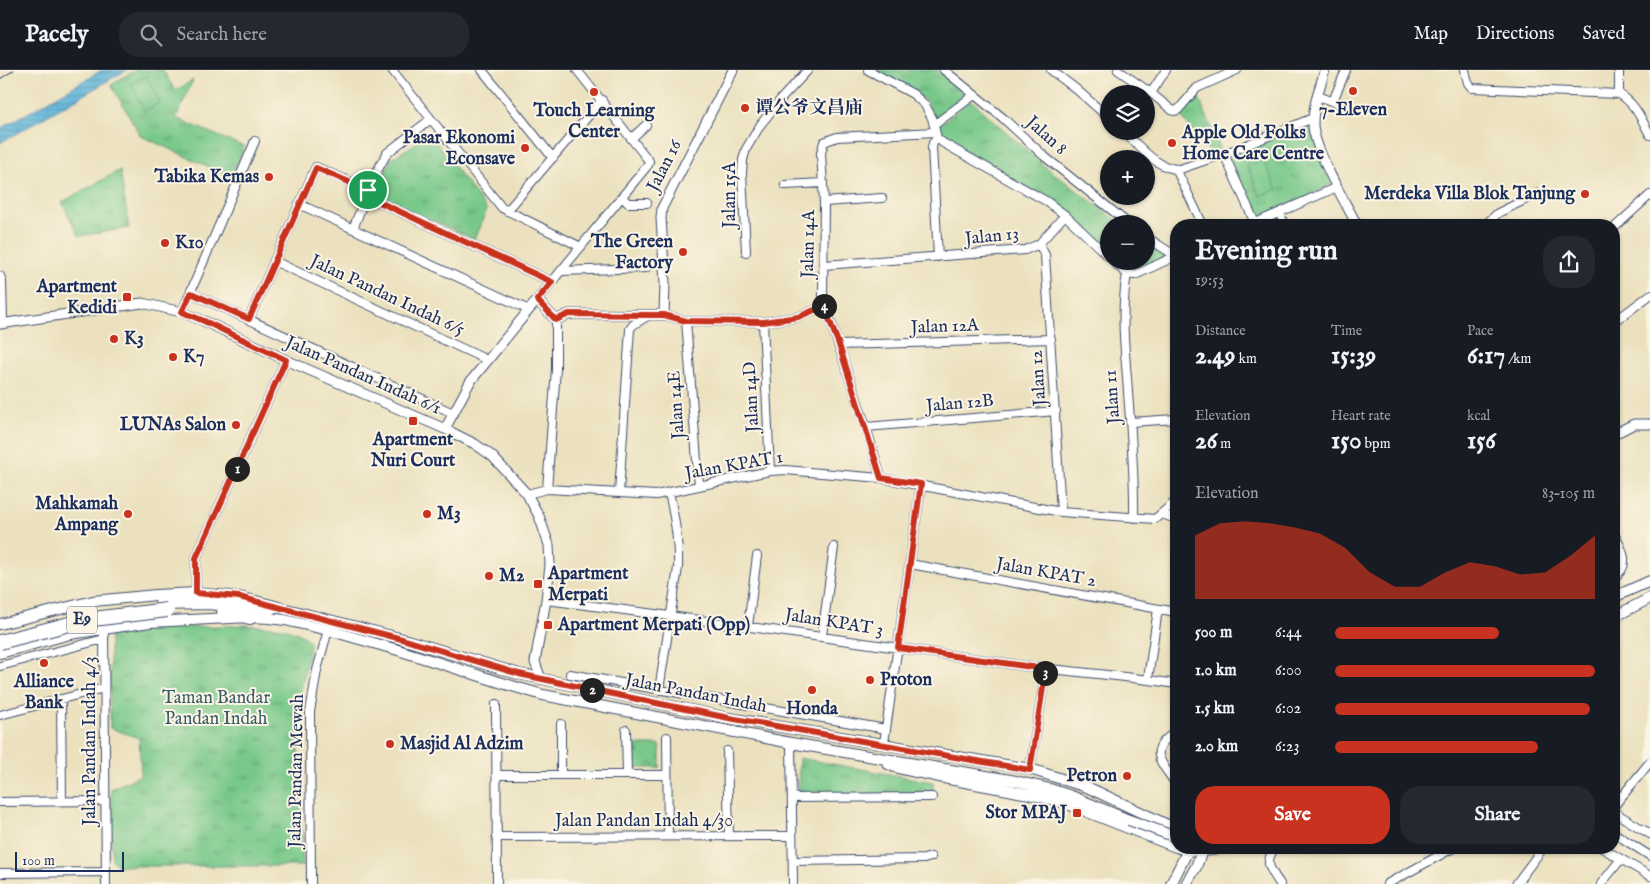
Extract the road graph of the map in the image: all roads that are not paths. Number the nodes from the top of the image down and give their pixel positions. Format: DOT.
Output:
graph roads {
  1 [pos="392,70"];
  2 [pos="482,70"];
  3 [pos="577,70"];
  4 [pos="733,70"];
  5 [pos="808,70"];
  6 [pos="868,70"];
  7 [pos="944,70"];
  8 [pos="1051,70"];
  9 [pos="1118,70"];
  10 [pos="1166,70"];
  11 [pos="1237,70"];
  12 [pos="1325,70"];
  13 [pos="1346,70"];
  14 [pos="1465,70"];
  15 [pos="1619,70"];
  16 [pos="1140,85"];
  17 [pos="1155,87"];
  18 [pos="1619,94"];
  19 [pos="974,95"];
  20 [pos="1317,96"];
  21 [pos="1155,97"];
  22 [pos="602,100"];
  23 [pos="1333,101"];
  24 [pos="1346,106"];
  25 [pos="1100,110"];
  26 [pos="1313,118"];
  27 [pos="431,119"];
  28 [pos="646,125"];
  29 [pos="1649,131"];
  30 [pos="935,132"];
  31 [pos="632,138"];
  32 [pos="1133,140"];
  33 [pos="255,141"];
  34 [pos="1224,154"];
  35 [pos="553,158"];
  36 [pos="1176,169"];
  37 [pos="823,183"];
  38 [pos="785,186"];
  39 [pos="1337,187"];
  40 [pos="367,193"];
  41 [pos="1539,194"];
  42 [pos="1650,195"];
  43 [pos="622,197"];
  44 [pos="882,198"];
  45 [pos="824,202"];
  46 [pos="646,203"];
  47 [pos="299,204"];
  48 [pos="507,211"];
  49 [pos="1280,213"];
  50 [pos="1066,215"];
  51 [pos="1118,215"];
  52 [pos="1200,219"];
  53 [pos="1251,219"];
  54 [pos="1265,219"];
  55 [pos="1282,219"];
  56 [pos="1354,219"];
  57 [pos="1491,219"];
  58 [pos="1620,222"];
  59 [pos="353,229"];
  60 [pos="1155,243"];
  61 [pos="1039,244"];
  62 [pos="580,247"];
  63 [pos="1100,248"];
  64 [pos="746,252"];
  65 [pos="1170,252"];
  66 [pos="938,257"];
  67 [pos="1170,259"];
  68 [pos="274,261"];
  69 [pos="824,266"];
  70 [pos="646,268"];
  71 [pos="1123,270"];
  72 [pos="561,271"];
  73 [pos="1128,275"];
  74 [pos="0,276"];
  75 [pos="552,282"];
  76 [pos="191,293"];
  77 [pos="1650,295"];
  78 [pos="537,300"];
  79 [pos="824,306"];
  80 [pos="529,310"];
  81 [pos="182,312"];
  82 [pos="649,315"];
  83 [pos="664,315"];
  84 [pos="1620,318"];
  85 [pos="249,319"];
  86 [pos="556,320"];
  87 [pos="686,321"];
  88 [pos="763,322"];
  89 [pos="1,323"];
  90 [pos="1051,339"];
  91 [pos="839,345"];
  92 [pos="286,360"];
  93 [pos="487,360"];
  94 [pos="1056,411"];
  95 [pos="453,413"];
  96 [pos="1170,419"];
  97 [pos="1130,422"];
  98 [pos="1650,424"];
  99 [pos="866,427"];
  100 [pos="445,429"];
  101 [pos="1620,431"];
  102 [pos="770,471"];
  103 [pos="881,478"];
  104 [pos="921,484"];
  105 [pos="699,486"];
  106 [pos="547,489"];
  107 [pos="619,493"];
  108 [pos="669,493"];
  109 [pos="527,494"];
  110 [pos="1170,507"];
  111 [pos="1062,512"];
  112 [pos="1163,514"];
  113 [pos="1170,517"];
  114 [pos="1134,518"];
  115 [pos="1620,545"];
  116 [pos="834,547"];
  117 [pos="758,556"];
  118 [pos="910,564"];
  119 [pos="1620,568"];
  120 [pos="1650,581"];
  121 [pos="196,593"];
  122 [pos="1620,594"];
  123 [pos="1650,598"];
  124 [pos="546,600"];
  125 [pos="165,607"];
  126 [pos="271,607"];
  127 [pos="1158,609"];
  128 [pos="1170,611"];
  129 [pos="1620,614"];
  130 [pos="670,616"];
  131 [pos="250,617"];
  132 [pos="15,620"];
  133 [pos="0,624"];
  134 [pos="748,626"];
  135 [pos="104,628"];
  136 [pos="328,630"];
  137 [pos="0,633"];
  138 [pos="822,636"];
  139 [pos="104,639"];
  140 [pos="0,642"];
  141 [pos="22,647"];
  142 [pos="898,648"];
  143 [pos="0,653"];
  144 [pos="535,662"];
  145 [pos="0,666"];
  146 [pos="1046,669"];
  147 [pos="519,674"];
  148 [pos="570,674"];
  149 [pos="541,679"];
  150 [pos="1148,679"];
  151 [pos="1170,683"];
  152 [pos="104,688"];
  153 [pos="659,690"];
  154 [pos="61,699"];
  155 [pos="496,704"];
  156 [pos="0,715"];
  157 [pos="561,724"];
  158 [pos="886,729"];
  159 [pos="626,730"];
  160 [pos="667,736"];
  161 [pos="1170,736"];
  162 [pos="791,742"];
  163 [pos="884,743"];
  164 [pos="726,751"];
  165 [pos="879,757"];
  166 [pos="1650,762"];
  167 [pos="1030,770"];
  168 [pos="496,775"];
  169 [pos="561,775"];
  170 [pos="626,775"];
  171 [pos="667,775"];
  172 [pos="1170,775"];
  173 [pos="932,797"];
  174 [pos="792,798"];
  175 [pos="1620,799"];
  176 [pos="105,801"];
  177 [pos="0,802"];
  178 [pos="62,802"];
  179 [pos="1620,816"];
  180 [pos="1170,826"];
  181 [pos="1650,834"];
  182 [pos="1170,835"];
  183 [pos="668,836"];
  184 [pos="729,836"];
  185 [pos="792,836"];
  186 [pos="496,837"];
  187 [pos="1620,837"];
  188 [pos="1170,838"];
  189 [pos="1162,842"];
  190 [pos="1170,844"];
  191 [pos="1181,854"];
  192 [pos="1201,854"];
  193 [pos="1271,854"];
  194 [pos="1442,854"];
  195 [pos="1538,854"];
  196 [pos="1612,854"];
  197 [pos="1650,856"];
  198 [pos="930,857"];
  199 [pos="1621,859"];
  200 [pos="793,860"];
  201 [pos="106,872"];
  202 [pos="0,873"];
  203 [pos="1650,876"];
  204 [pos="106,884"];
  205 [pos="311,884"];
  206 [pos="496,884"];
  207 [pos="793,884"];
  208 [pos="1171,884"];
  209 [pos="1186,884"];
  210 [pos="1280,884"];
  211 [pos="1387,884"];
  212 [pos="1516,884"];
  213 [pos="1601,884"];
  1 -- 27 [label="street"];
  2 -- 35 [label="street"];
  3 -- 22 [label="street"];
  4 -- 83 [label="street, Jalan 16"];
  5 -- 64 [label="street, Jalan 15A"];
  6 -- 30 [label="street"];
  7 -- 19 [label="street, Jalan 8"];
  8 -- 25 [label="street"];
  9 -- 16 [label="street"];
  10 -- 17 [label="street"];
  11 -- 21 [label="street"];
  12 -- 20 [label="street"];
  13 -- 23 [label="street"];
  14 -- 18 [label="street"];
  15 -- 18 [label="street"];
  18 -- 29 [label="street"];
  19 -- 30 [label="street"];
  19 -- 51 [label="street, Jalan 8"];
  20 -- 23 [label="street"];
  20 -- 26 [label="street"];
  22 -- 31 [label="street"];
  22 -- 35 [label="street"];
  23 -- 24 [label="street"];
  26 -- 34 [label="street"];
  26 -- 39 [label="street"];
  27 -- 40 [label="street"];
  27 -- 48 [label="street"];
  28 -- 31 [label="street"];
  30 -- 37 [label="street, Jalan 14A"];
  30 -- 50 [label="street"];
  30 -- 66 [label="street"];
  31 -- 43 [label="street"];
  32 -- 36 [label="street"];
  33 -- 76 [label="street"];
  34 -- 36 [label="street"];
  34 -- 53 [label="street"];
  35 -- 48 [label="street"];
  36 -- 52 [label="street"];
  37 -- 38 [label="street"];
  37 -- 45 [label="street, Jalan 14A"];
  39 -- 49 [label="street"];
  39 -- 56 [label="street"];
  40 -- 47 [label="street"];
  40 -- 59 [label="street"];
  40 -- 75 [label="street"];
  41 -- 57 [label="street"];
  42 -- 58 [label="street"];
  43 -- 46 [label="street"];
  43 -- 62 [label="street"];
  44 -- 45 [label="street"];
  45 -- 69 [label="street, Jalan 14A"];
  47 -- 59 [label="street"];
  47 -- 68 [label="street"];
  48 -- 62 [label="street"];
  49 -- 54 [label="street"];
  49 -- 55 [label="street"];
  50 -- 61 [label="street, Jalan 13"];
  50 -- 63 [label="street"];
  59 -- 80 [label="street"];
  60 -- 65 [label="street"];
  61 -- 66 [label="street, Jalan 13"];
  61 -- 90 [label="street, Jalan 12"];
  62 -- 72 [label="street"];
  66 -- 69 [label="street, Jalan 13"];
  67 -- 73 [label="street"];
  68 -- 85 [label="street"];
  68 -- 93 [label="street, Jalan Pandan Indah 6/5"];
  69 -- 79 [label="street, Jalan 14A"];
  70 -- 72 [label="street"];
  71 -- 73 [label="street"];
  72 -- 75 [label="street"];
  73 -- 97 [label="street, Jalan 11"];
  74 -- 89 [label="street"];
  75 -- 78 [label="street"];
  76 -- 81 [label="street"];
  76 -- 85 [label="street"];
  77 -- 84 [label="street"];
  78 -- 80 [label="street"];
  78 -- 86 [label="street"];
  79 -- 88 [label="street"];
  79 -- 91 [label="street, Jalan 14A"];
  80 -- 93 [label="street"];
  81 -- 89 [label="street, Jalan Pandan Indah 6/1"];
  81 -- 92 [label="street, Jalan Pandan Indah 6/1"];
  82 -- 83 [label="street"];
  82 -- 86 [label="street"];
  82 -- 107 [label="street"];
  83 -- 87 [label="street"];
  85 -- 95 [label="street"];
  86 -- 106 [label="street"];
  87 -- 88 [label="street"];
  87 -- 105 [label="street, Jalan 14E"];
  88 -- 102 [label="street, Jalan 14D"];
  90 -- 91 [label="street, Jalan 12A"];
  90 -- 94 [label="street, Jalan 12"];
  91 -- 99 [label="street, Jalan 14A"];
  92 -- 100 [label="street, Jalan Pandan Indah 6/1"];
  92 -- 121 [label="street"];
  93 -- 95 [label="street"];
  94 -- 99 [label="street, Jalan 12B"];
  94 -- 111 [label="street, Jalan 12"];
  95 -- 100 [label="street"];
  96 -- 97 [label="street"];
  97 -- 114 [label="street, Jalan 11"];
  98 -- 101 [label="street"];
  99 -- 103 [label="street, Jalan 14A"];
  100 -- 109 [label="street, Jalan Pandan Indah 6/1"];
  102 -- 103 [label="street, Jalan KPAT 1"];
  102 -- 105 [label="street, Jalan KPAT 1"];
  103 -- 104 [label="street, Jalan KPAT 1"];
  104 -- 111 [label="street, Jalan KPAT 1"];
  104 -- 118 [label="street"];
  105 -- 108 [label="street, Jalan KPAT 1"];
  106 -- 107 [label="street, Jalan KPAT 1"];
  106 -- 109 [label="street, Jalan KPAT 1"];
  107 -- 108 [label="street, Jalan KPAT 1"];
  108 -- 130 [label="street"];
  109 -- 124 [label="street, Jalan Pandan Indah 6/1"];
  110 -- 112 [label="street"];
  111 -- 114 [label="street, Jalan KPAT 1"];
  112 -- 113 [label="street"];
  112 -- 114 [label="street, Jalan KPAT 1"];
  115 -- 119 [label="street"];
  116 -- 138 [label="street"];
  117 -- 134 [label="street"];
  118 -- 127 [label="street, Jalan KPAT 2"];
  118 -- 142 [label="street"];
  120 -- 122 [label="main road"];
  121 -- 126 [label="main road, Jalan Pandan Indah"];
  121 -- 132 [label="main road, Jalan Pandan Indah"];
  123 -- 129 [label="main road"];
  124 -- 130 [label="street, Jalan KPAT 3"];
  124 -- 144 [label="street, Jalan Pandan Indah 6/1"];
  125 -- 126 [label="highway, E9"];
  125 -- 131 [label="highway, E9"];
  125 -- 137 [label="highway, E9"];
  125 -- 140 [label="highway, E9, bridge"];
  126 -- 147 [label="main road, Jalan Pandan Indah"];
  127 -- 128 [label="street, Jalan KPAT 2"];
  127 -- 150 [label="street"];
  130 -- 134 [label="street, Jalan KPAT 3"];
  130 -- 153 [label="street"];
  131 -- 135 [label="main road, Jalan Pandan Indah"];
  131 -- 136 [label="main road, Jalan Pandan Indah"];
  132 -- 133 [label="main road, Jalan Pandan Indah"];
  132 -- 141 [label="main road"];
  134 -- 138 [label="street, Jalan KPAT 3"];
  135 -- 139 [label="street, Jalan Pandan Indah 4/3"];
  135 -- 141 [label="main road, Jalan Pandan Indah"];
  136 -- 162 [label="main road, Jalan Pandan Indah"];
  136 -- 205 [label="street, Jalan Pandan Mewah"];
  138 -- 142 [label="street, Jalan KPAT 3"];
  139 -- 145 [label="street"];
  139 -- 152 [label="street, Jalan Pandan Indah 4/3"];
  141 -- 143 [label="main road, Jalan Pandan Indah"];
  142 -- 146 [label="street, Jalan KPAT 3"];
  142 -- 158 [label="street"];
  144 -- 147 [label="street"];
  144 -- 149 [label="street, Jalan Pandan Indah 6/1"];
  146 -- 150 [label="street, Jalan KPAT 3"];
  146 -- 167 [label="street"];
  147 -- 149 [label="main road, Jalan Pandan Indah"];
  148 -- 153 [label="street"];
  149 -- 163 [label="main road, Jalan Pandan Indah"];
  150 -- 151 [label="street, Jalan KPAT 3"];
  152 -- 154 [label="street"];
  152 -- 176 [label="street, Jalan Pandan Indah 4/3"];
  153 -- 158 [label="street"];
  154 -- 156 [label="street"];
  154 -- 178 [label="street"];
  155 -- 168 [label="street"];
  157 -- 169 [label="street"];
  158 -- 163 [label="street"];
  159 -- 170 [label="street"];
  160 -- 171 [label="street"];
  161 -- 172 [label="street"];
  162 -- 165 [label="main road, Jalan Pandan Indah"];
  162 -- 174 [label="street"];
  163 -- 167 [label="main road, Jalan Pandan Indah"];
  164 -- 184 [label="street"];
  165 -- 182 [label="main road, bridge"];
  165 -- 189 [label="main road, Jalan Pandan Indah"];
  166 -- 175 [label="street"];
  167 -- 180 [label="main road, Jalan Pandan Indah"];
  168 -- 169 [label="street"];
  168 -- 186 [label="street"];
  169 -- 170 [label="street"];
  170 -- 171 [label="street"];
  171 -- 183 [label="street"];
  173 -- 174 [label="street"];
  174 -- 185 [label="street"];
  176 -- 178 [label="street"];
  176 -- 201 [label="street, Jalan Pandan Indah 4/3"];
  177 -- 178 [label="street"];
  179 -- 181 [label="street"];
  183 -- 184 [label="street, Jalan Pandan Indah 4/30"];
  183 -- 186 [label="street, Jalan Pandan Indah 4/30"];
  184 -- 185 [label="street, Jalan Pandan Indah 4/30"];
  185 -- 200 [label="street"];
  186 -- 206 [label="street"];
  187 -- 197 [label="street"];
  188 -- 189 [label="main road"];
  189 -- 190 [label="main road, Jalan Pandan Indah"];
  191 -- 208 [label="main road"];
  192 -- 209 [label="main road"];
  193 -- 210 [label="street"];
  194 -- 211 [label="street"];
  195 -- 212 [label="street"];
  196 -- 199 [label="street"];
  198 -- 200 [label="street"];
  199 -- 203 [label="street"];
  199 -- 213 [label="street"];
  200 -- 207 [label="street"];
  201 -- 202 [label="street"];
  201 -- 204 [label="street, Jalan Pandan Indah 4/3"];
}
